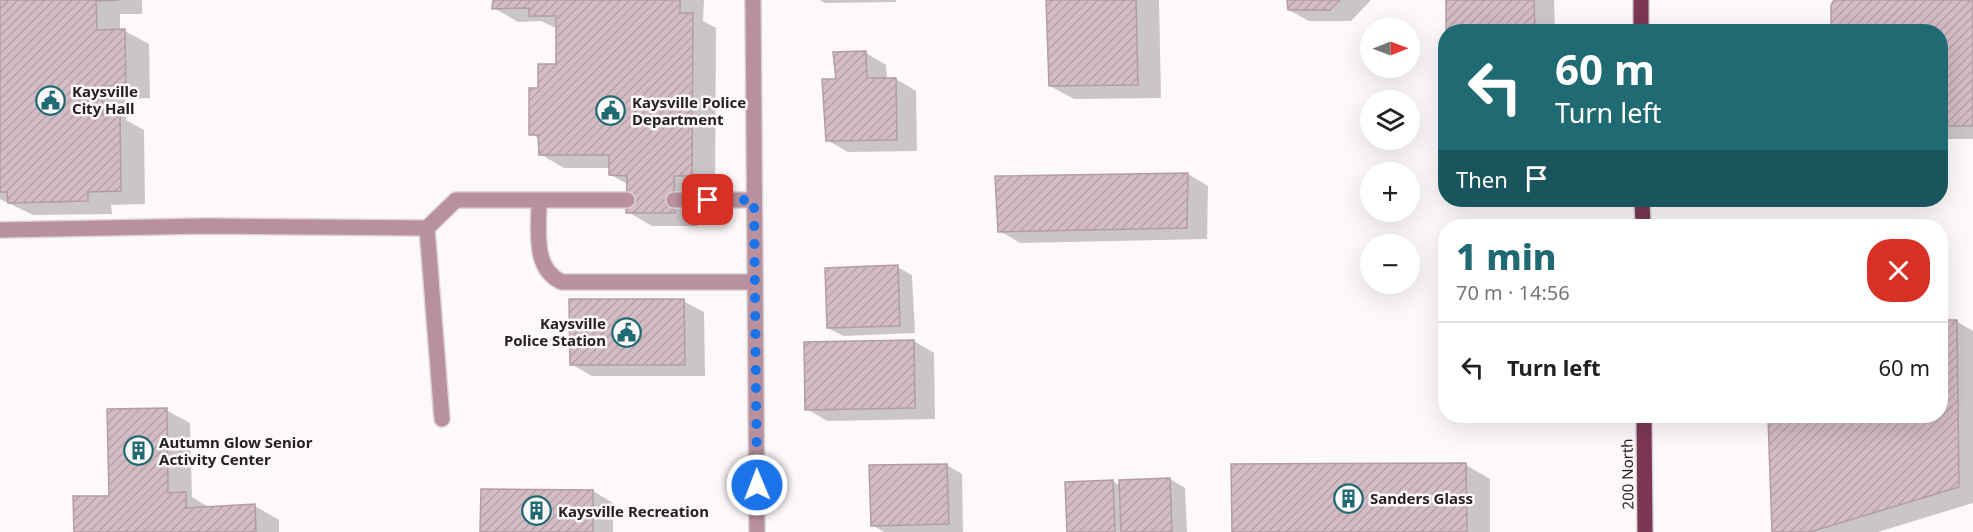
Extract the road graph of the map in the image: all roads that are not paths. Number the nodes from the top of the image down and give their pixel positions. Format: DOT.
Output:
graph roads {
  1 [pos="753,0"];
  2 [pos="1641,0"];
  3 [pos="1641,24"];
  4 [pos="627,200"];
  5 [pos="674,200"];
  6 [pos="754,200"];
  7 [pos="539,201"];
  8 [pos="427,228"];
  9 [pos="0,230"];
  10 [pos="755,282"];
  11 [pos="442,419"];
  12 [pos="1644,423"];
  13 [pos="757,532"];
  14 [pos="1645,532"];
  1 -- 6 [label="street"];
  2 -- 3 [label="main road"];
  4 -- 7 [label="street"];
  5 -- 6 [label="street"];
  6 -- 10 [label="street"];
  7 -- 8 [label="street"];
  7 -- 10 [label="street"];
  8 -- 9 [label="street"];
  8 -- 11 [label="street"];
  10 -- 13 [label="street"];
  12 -- 14 [label="main road, 200 North"];
}
